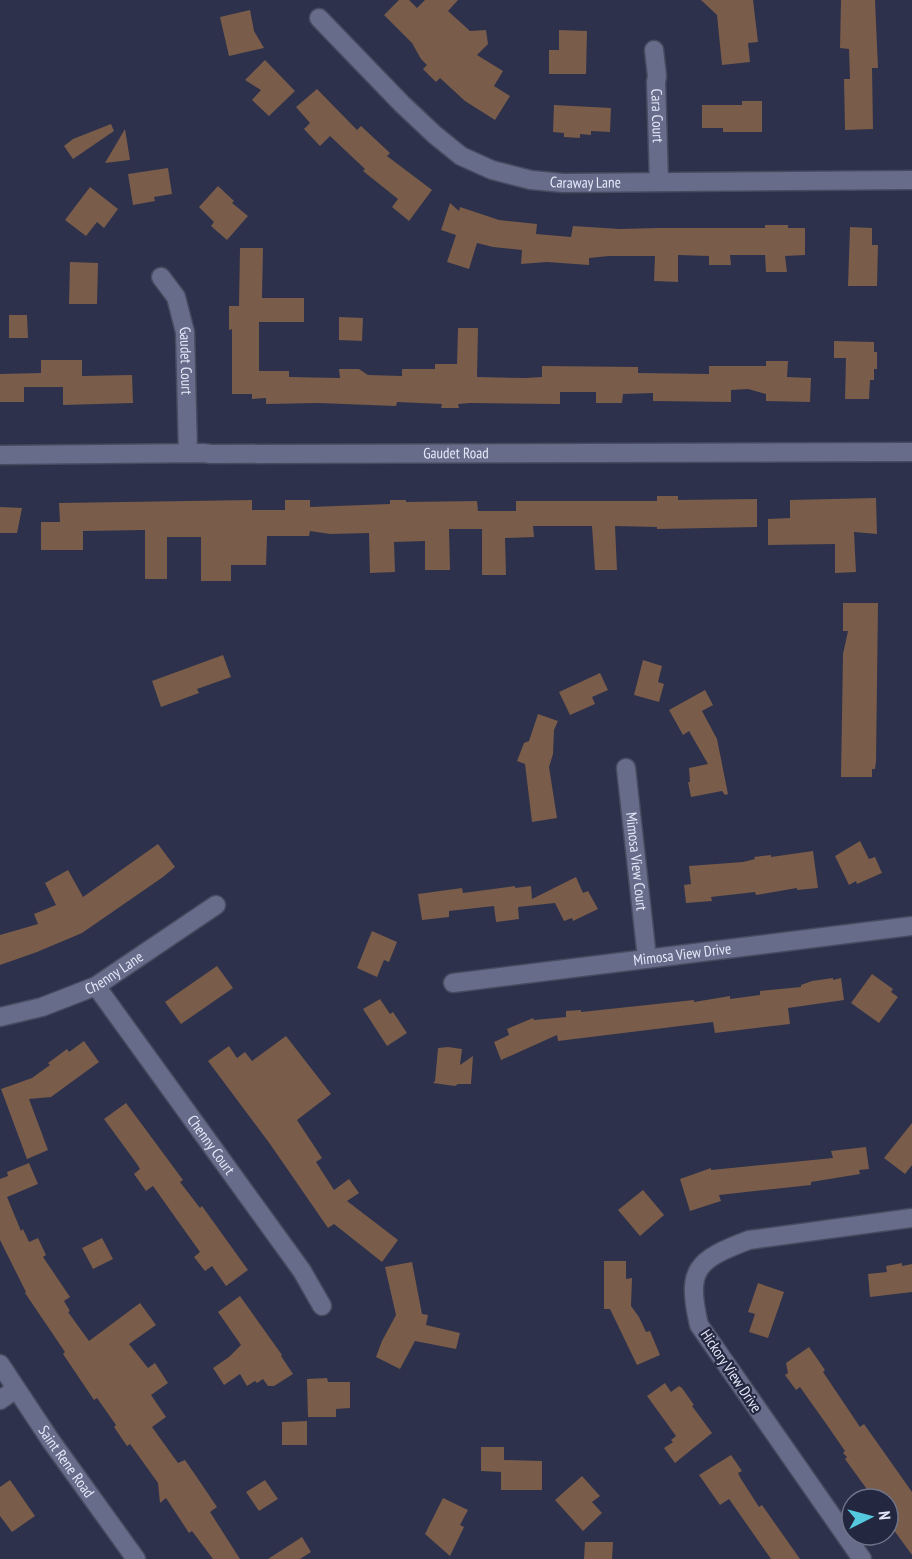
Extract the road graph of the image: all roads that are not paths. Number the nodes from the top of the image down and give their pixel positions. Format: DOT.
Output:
graph roads {
  1 [pos="318,18"];
  2 [pos="654,50"];
  3 [pos="912,180"];
  4 [pos="659,182"];
  5 [pos="160,277"];
  6 [pos="912,452"];
  7 [pos="188,453"];
  8 [pos="0,455"];
  9 [pos="626,768"];
  10 [pos="216,905"];
  11 [pos="912,926"];
  12 [pos="647,958"];
  13 [pos="453,983"];
  14 [pos="96,986"];
  15 [pos="0,1017"];
  16 [pos="912,1218"];
  17 [pos="322,1306"];
  18 [pos="0,1364"];
  19 [pos="16,1389"];
  20 [pos="0,1400"];
  21 [pos="136,1559"];
  22 [pos="862,1559"];
  1 -- 4 [label="street, Caraway Lane"];
  2 -- 4 [label="street, Cara Court"];
  3 -- 4 [label="street, Caraway Lane"];
  5 -- 7 [label="street, Gaudet Court"];
  6 -- 7 [label="street, Gaudet Road"];
  7 -- 8 [label="street, Gaudet Road"];
  9 -- 12 [label="street, Mimosa View Court"];
  10 -- 14 [label="street, Chenny Lane"];
  11 -- 12 [label="street, Mimosa View Drive"];
  12 -- 13 [label="street, Mimosa View Drive"];
  14 -- 15 [label="street, Chenny Lane"];
  14 -- 17 [label="street, Chenny Court"];
  16 -- 22 [label="street, Hickory View Drive"];
  18 -- 19 [label="street, Saint Rene Road"];
  19 -- 20 [label="street"];
  19 -- 21 [label="street, Saint Rene Road"];
}
